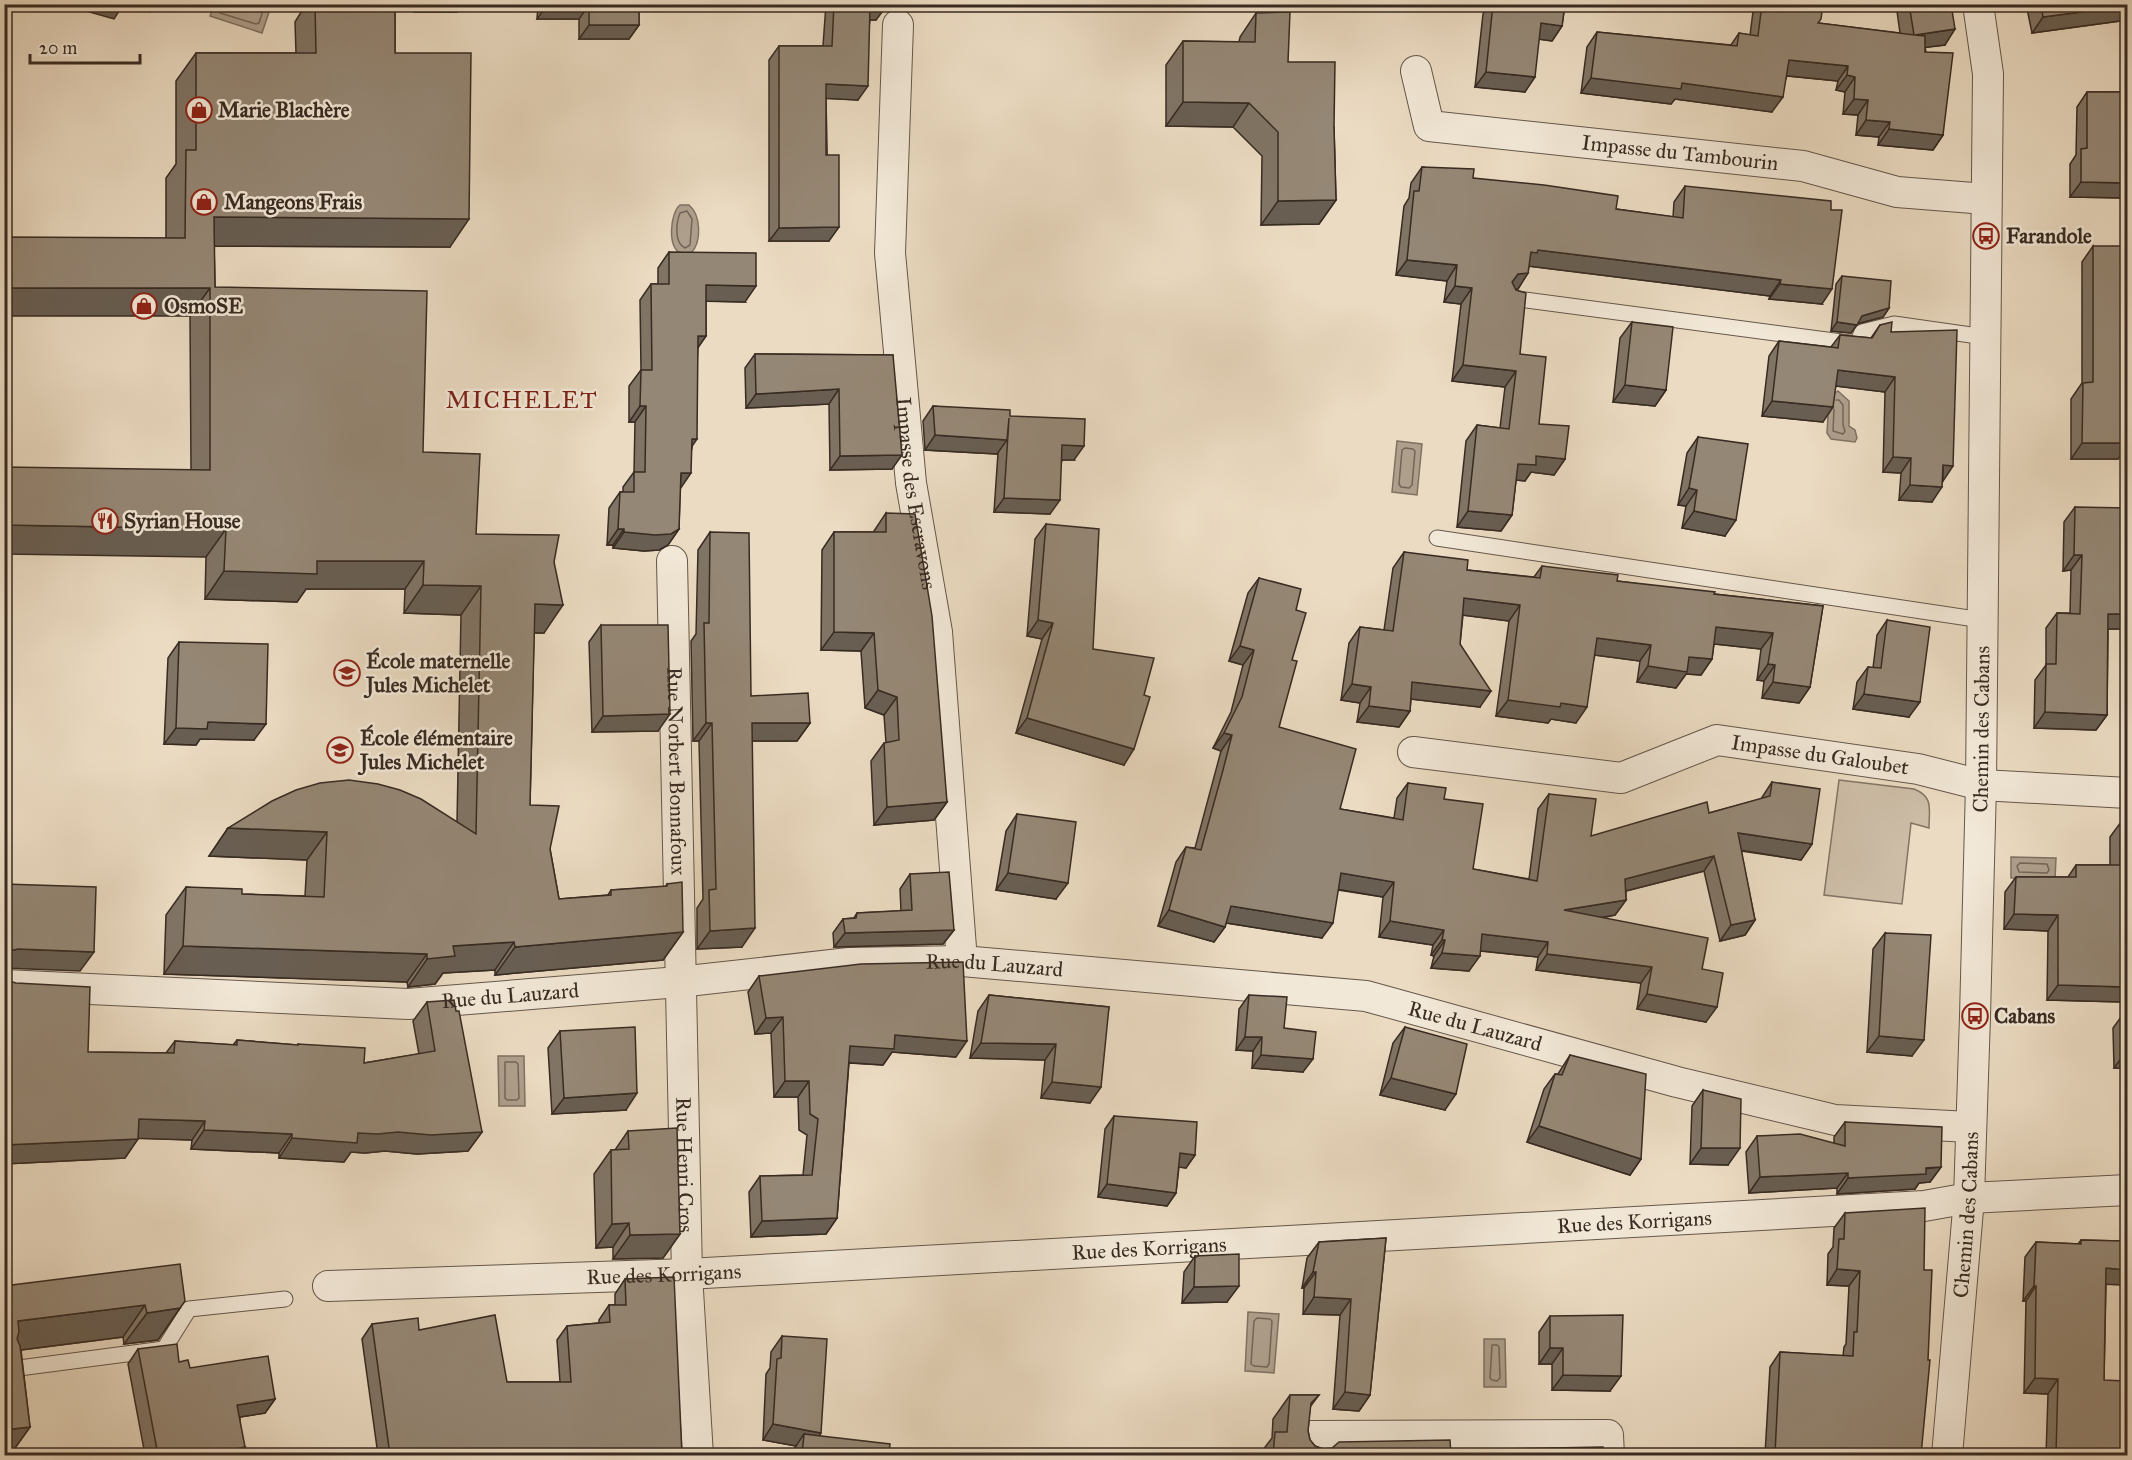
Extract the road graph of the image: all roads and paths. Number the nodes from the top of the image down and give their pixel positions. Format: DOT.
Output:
graph roads {
  1 [pos="1978,4"];
  2 [pos="898,25"];
  3 [pos="1416,71"];
  4 [pos="1986,199"];
  5 [pos="1511,298"];
  6 [pos="1985,337"];
  7 [pos="1437,538"];
  8 [pos="672,561"];
  9 [pos="1982,620"];
  10 [pos="1413,752"];
  11 [pos="1981,785"];
  12 [pos="2127,793"];
  13 [pos="963,961"];
  14 [pos="680,982"];
  15 [pos="4,986"];
  16 [pos="1970,1127"];
  17 [pos="2127,1190"];
  18 [pos="1969,1198"];
  19 [pos="687,1274"];
  20 [pos="328,1286"];
  21 [pos="176,1296"];
  22 [pos="285,1299"];
  23 [pos="189,1309"];
  24 [pos="4,1370"];
  25 [pos="698,1455"];
  26 [pos="1308,1455"];
  27 [pos="1609,1455"];
  28 [pos="1947,1455"];
  1 -- 4 [label="street, Chemin des Cabans"];
  2 -- 13 [label="street, Impasse des Escravons"];
  3 -- 4 [label="street, Impasse du Tambourin"];
  4 -- 6 [label="street, Chemin des Cabans"];
  5 -- 6 [label="lane"];
  6 -- 9 [label="street, Chemin des Cabans"];
  7 -- 9 [label="lane"];
  8 -- 14 [label="street, Rue Norbert Bonnafoux"];
  9 -- 11 [label="street, Chemin des Cabans"];
  10 -- 11 [label="street, Impasse du Galoubet"];
  11 -- 12 [label="street, Impasse du Galoubet"];
  11 -- 16 [label="street, Chemin des Cabans"];
  13 -- 14 [label="street, Rue du Lauzard"];
  13 -- 16 [label="street, Rue du Lauzard"];
  14 -- 15 [label="street, Rue du Lauzard"];
  14 -- 19 [label="street, Rue Henri Cros"];
  16 -- 18 [label="street, Chemin des Cabans"];
  17 -- 18 [label="street, Rue des Korrigans"];
  18 -- 19 [label="street, Rue des Korrigans"];
  18 -- 28 [label="street, Chemin des Cabans"];
  19 -- 20 [label="street, Rue des Korrigans"];
  19 -- 25 [label="street, Rue Henri Cros"];
  21 -- 23 [label="lane"];
  22 -- 23 [label="lane"];
  23 -- 24 [label="lane"];
  26 -- 27 [label="street"];
}
